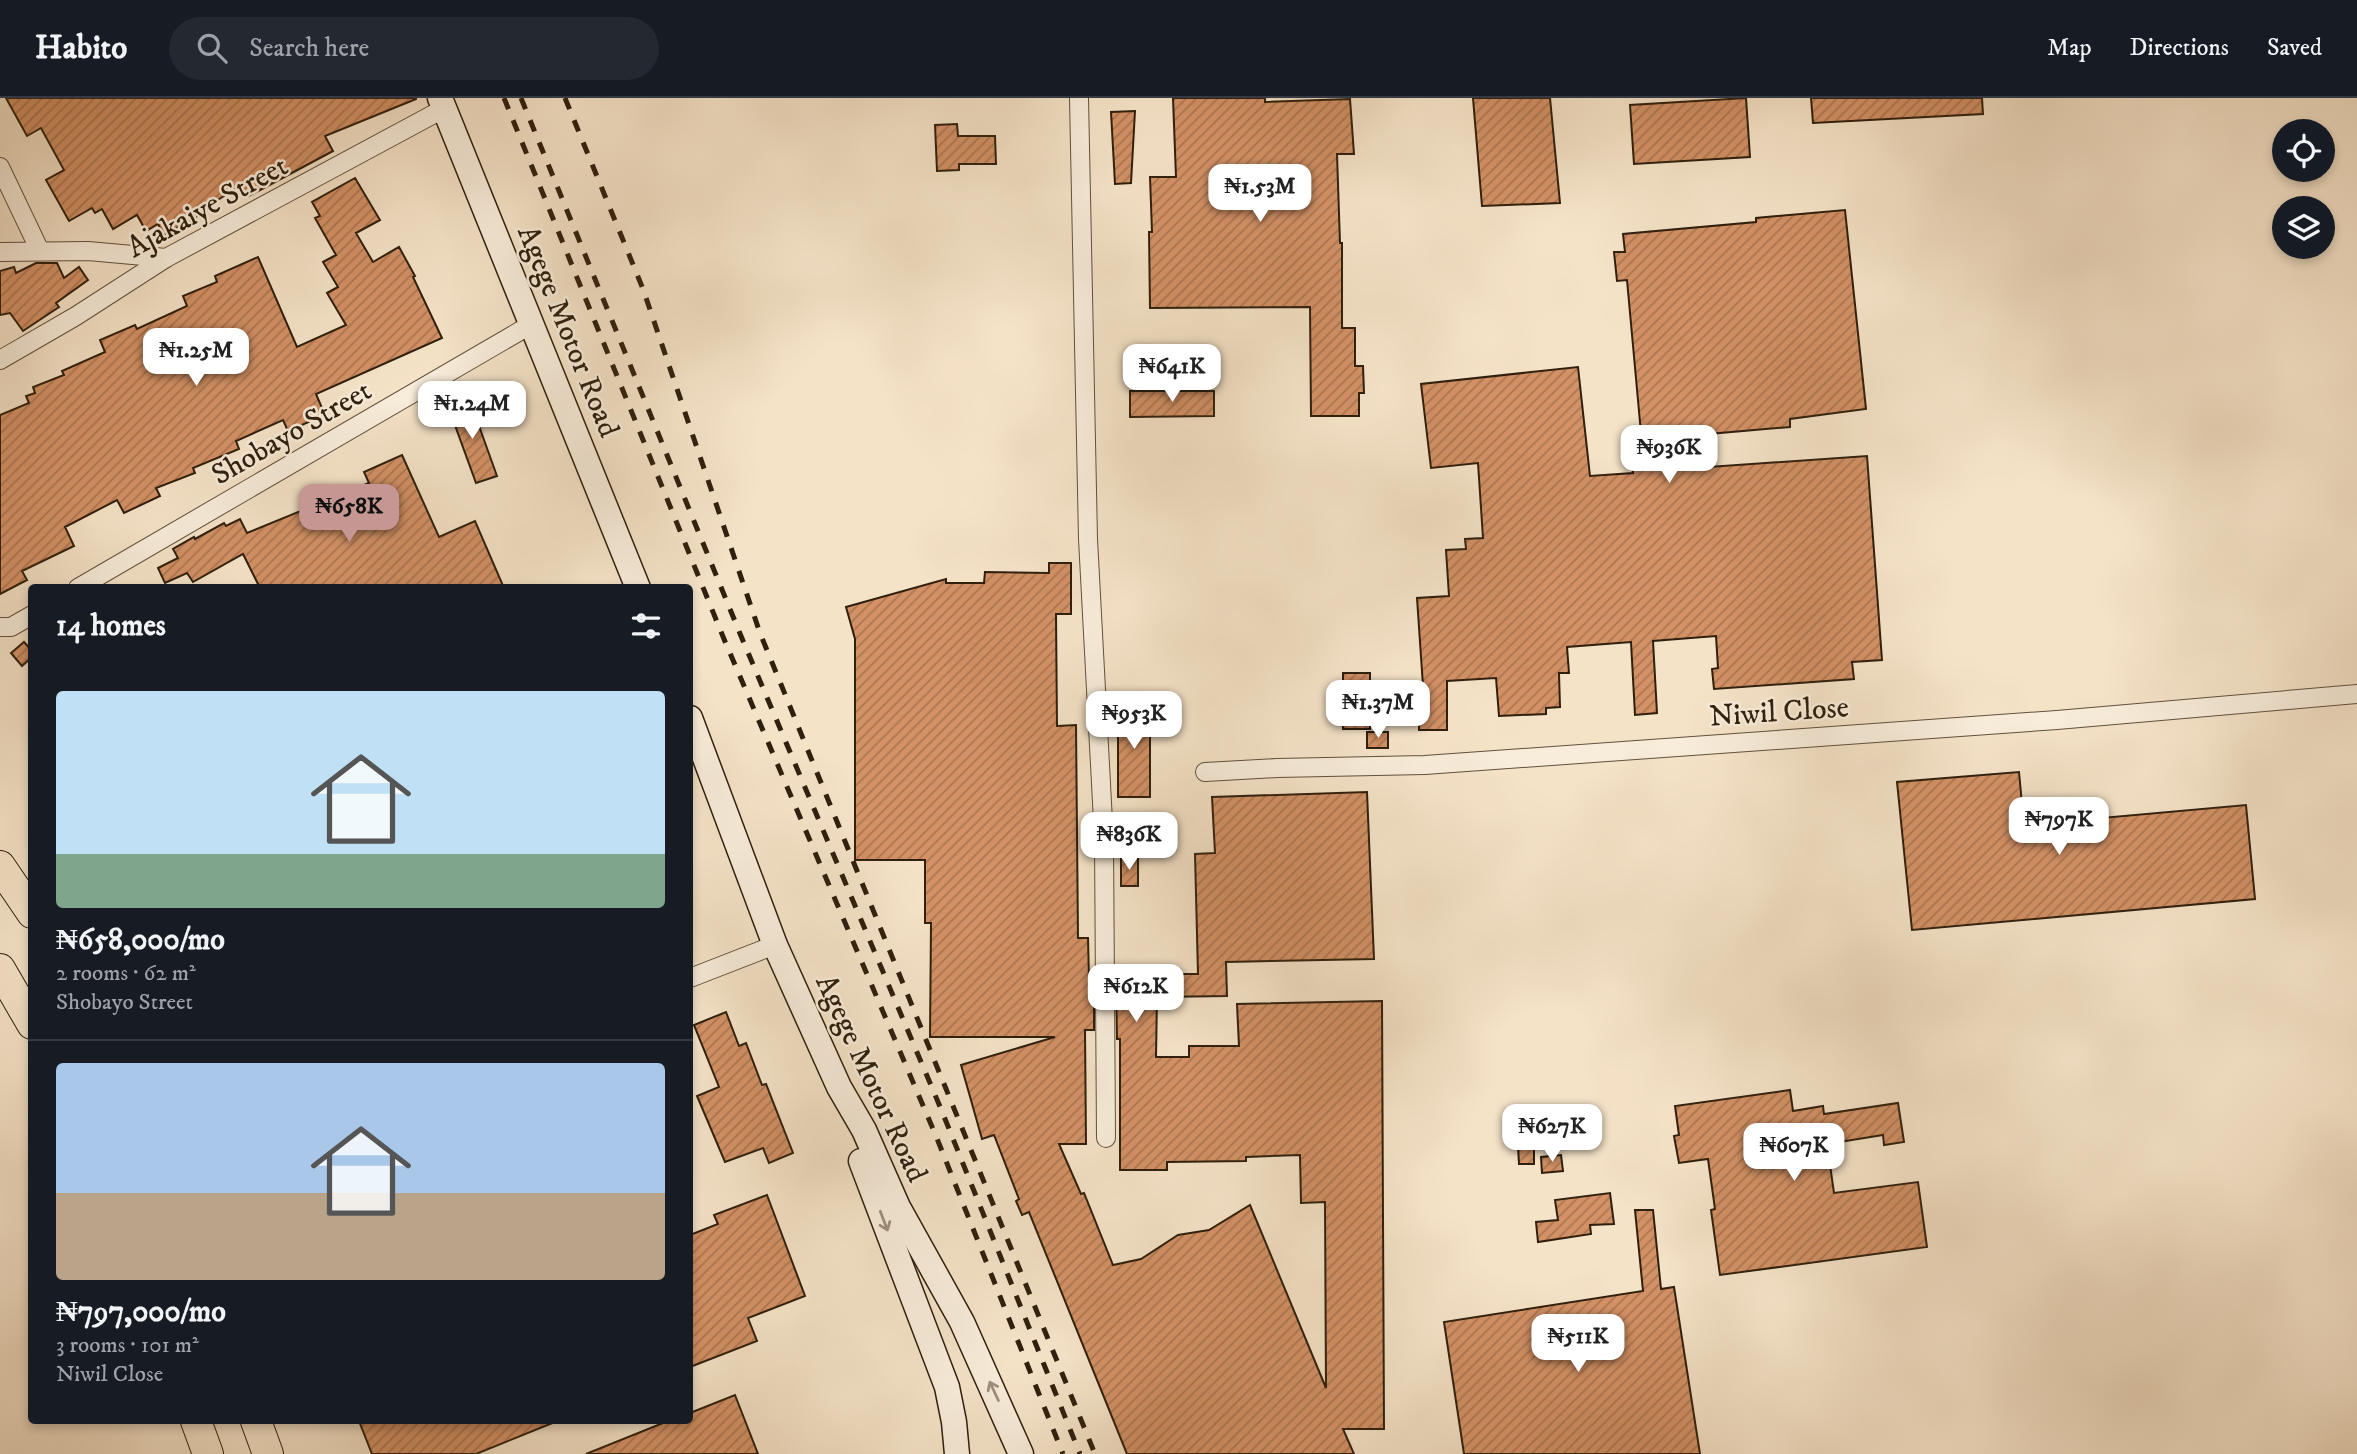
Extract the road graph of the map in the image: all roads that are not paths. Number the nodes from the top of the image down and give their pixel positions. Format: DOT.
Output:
graph roads {
  1 [pos="1079,98"];
  2 [pos="442,103"];
  3 [pos="0,167"];
  4 [pos="40,251"];
  5 [pos="0,252"];
  6 [pos="166,258"];
  7 [pos="532,324"];
  8 [pos="0,360"];
  9 [pos="85,584"];
  10 [pos="636,584"];
  11 [pos="28,617"];
  12 [pos="0,626"];
  13 [pos="2357,694"];
  14 [pos="693,726"];
  15 [pos="1205,772"];
  16 [pos="0,866"];
  17 [pos="28,907"];
  18 [pos="775,945"];
  19 [pos="0,969"];
  20 [pos="693,977"];
  21 [pos="28,1017"];
  22 [pos="839,1087"];
  23 [pos="1106,1138"];
  24 [pos="196,1424"];
  25 [pos="257,1424"];
  26 [pos="208,1454"];
  27 [pos="268,1454"];
  28 [pos="957,1454"];
  29 [pos="1021,1454"];
  1 -- 23 [label="street"];
  2 -- 6 [label="street, Ajakaiye Street"];
  2 -- 7 [label="main road, Agege Motor Road"];
  3 -- 4 [label="street"];
  4 -- 5 [label="street"];
  4 -- 6 [label="street"];
  6 -- 8 [label="street, Ajakaiye Street"];
  7 -- 9 [label="street, Shobayo Street"];
  7 -- 10 [label="main road, Agege Motor Road"];
  11 -- 12 [label="street"];
  13 -- 15 [label="street, Niwil Close"];
  14 -- 18 [label="main road, Agege Motor Road"];
  16 -- 17 [label="highway"];
  18 -- 20 [label="street"];
  18 -- 22 [label="main road, Agege Motor Road"];
  19 -- 21 [label="highway"];
  22 -- 28 [label="main road, one-way"];
  29 -- 22 [label="main road, Agege Motor Road, one-way"];
  24 -- 26 [label="highway"];
  25 -- 27 [label="highway"];
}
